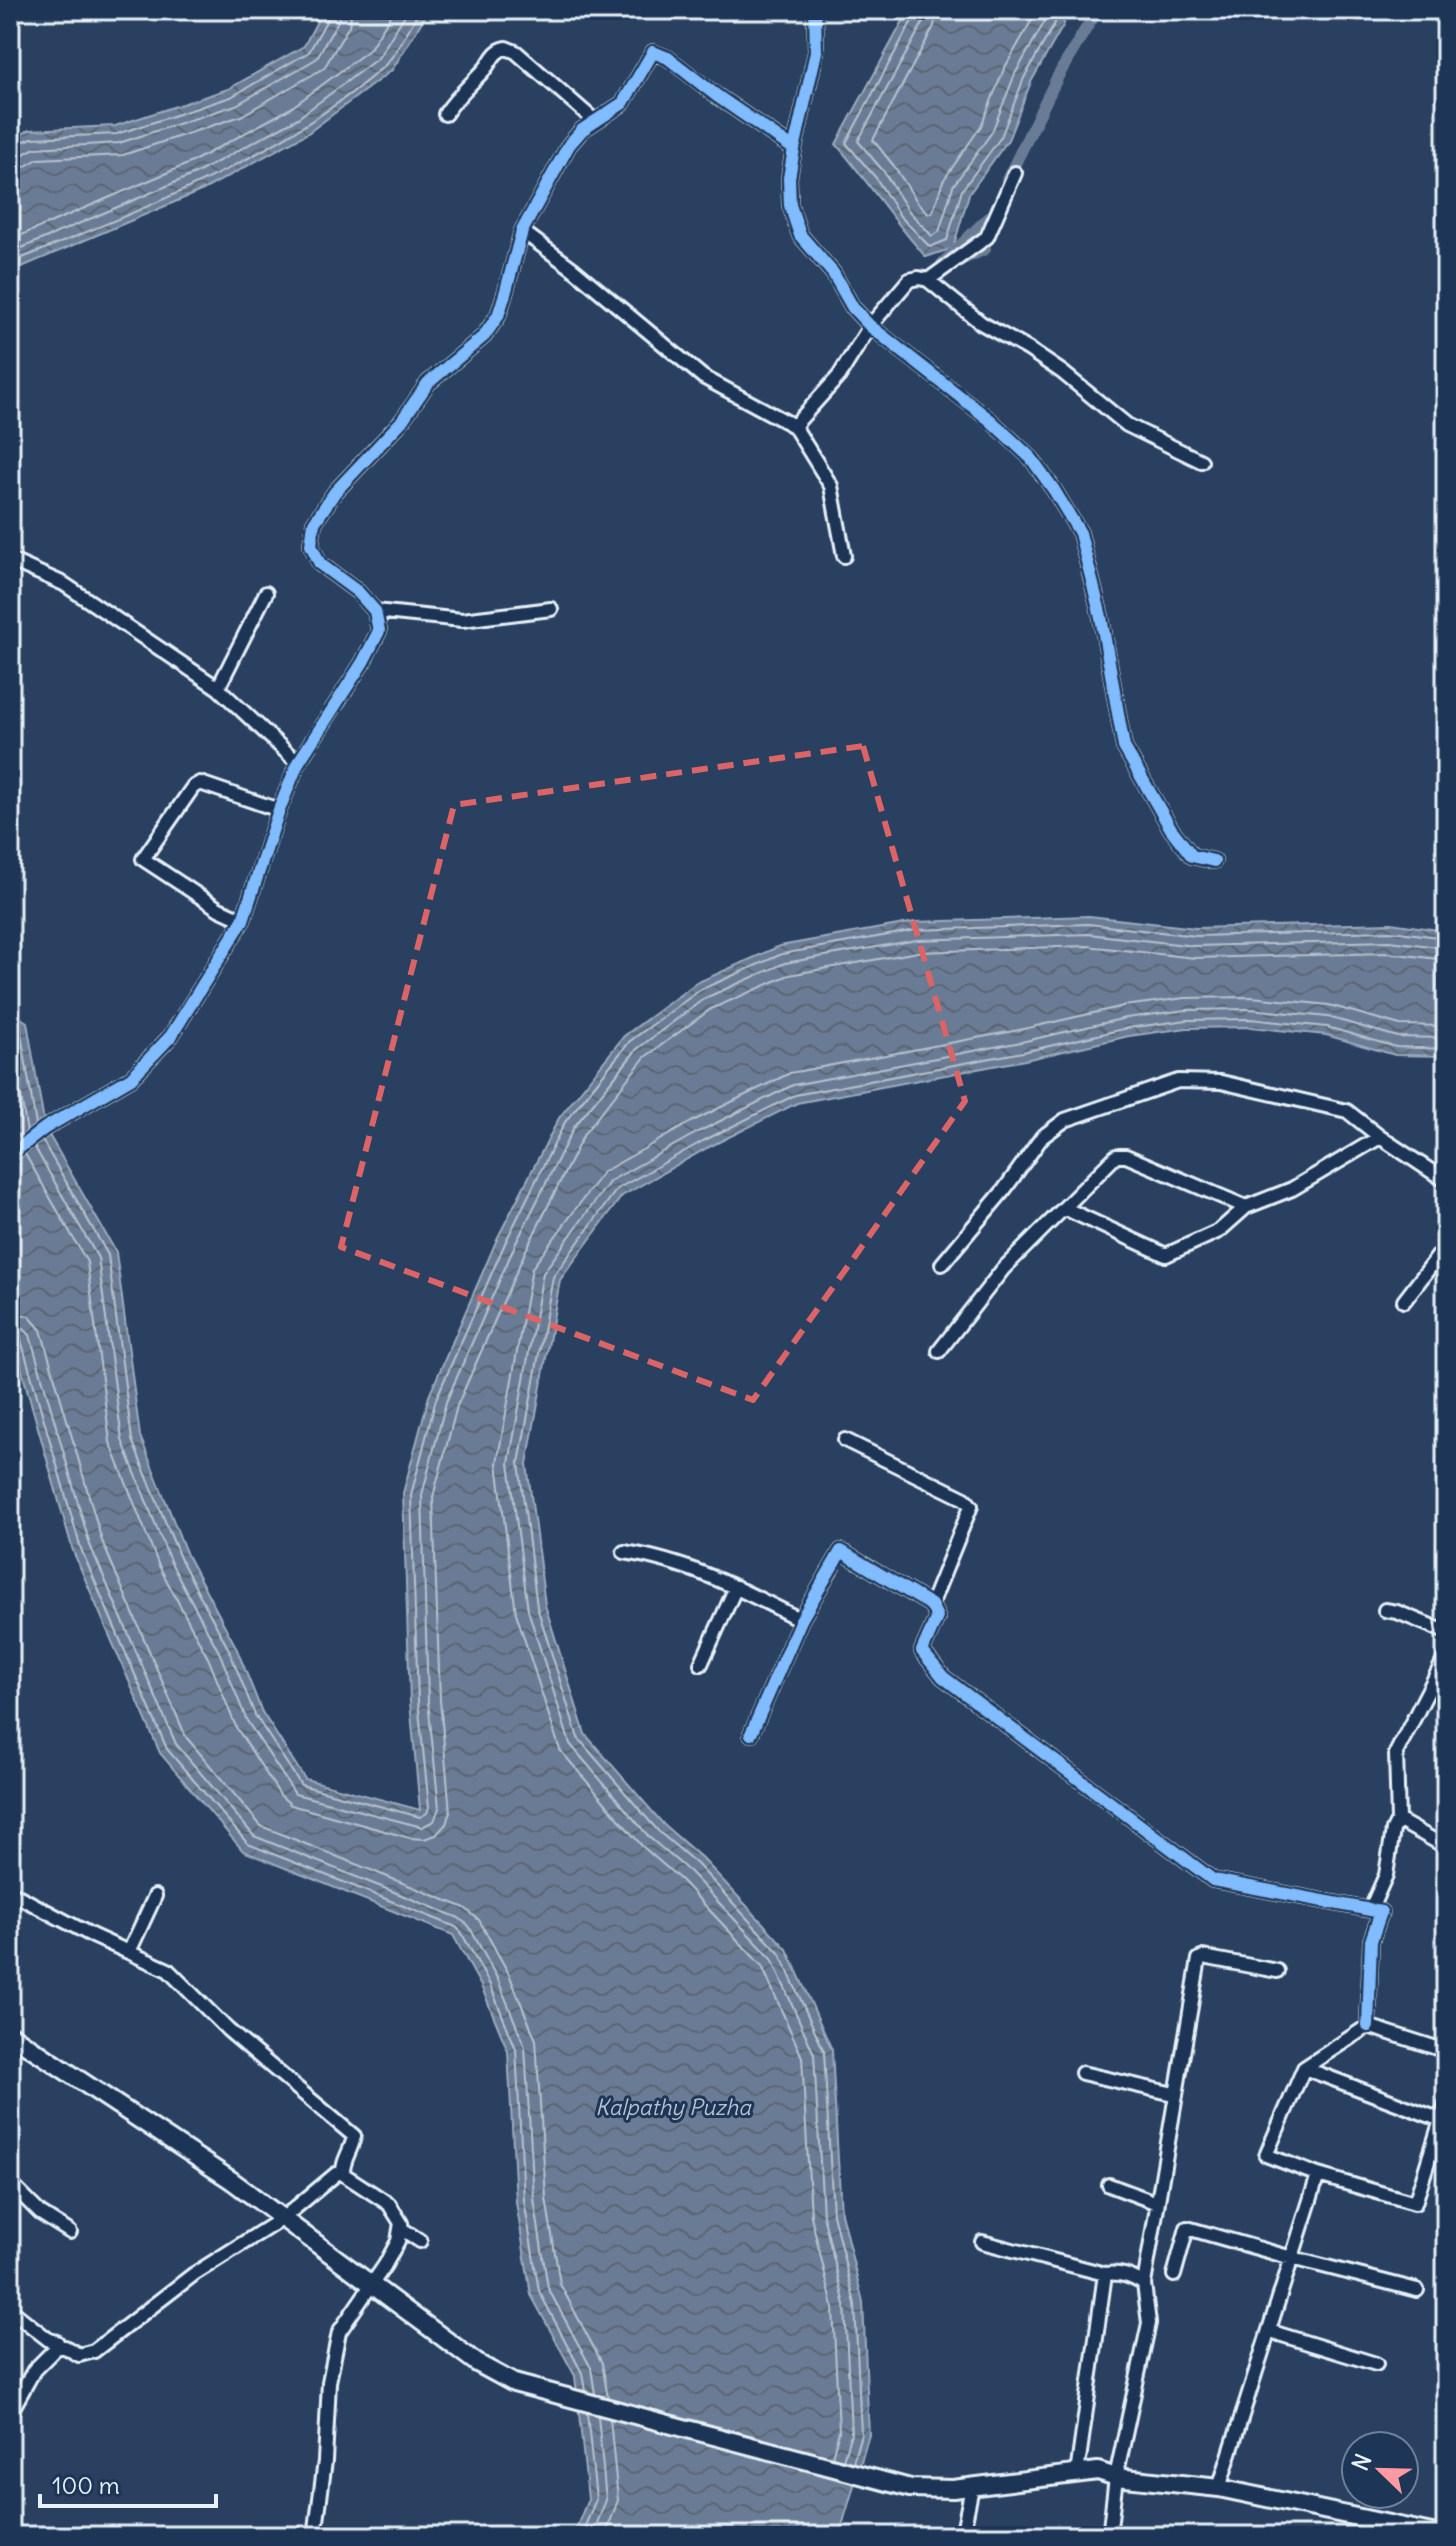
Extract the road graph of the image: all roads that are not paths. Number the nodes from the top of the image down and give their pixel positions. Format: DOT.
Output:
graph roads {
  1 [pos="815,10"];
  2 [pos="445,114"];
  3 [pos="595,121"];
  4 [pos="794,149"];
  5 [pos="1015,173"];
  6 [pos="522,231"];
  7 [pos="928,280"];
  8 [pos="870,326"];
  9 [pos="794,426"];
  10 [pos="1201,461"];
  11 [pos="844,556"];
  12 [pos="10,560"];
  13 [pos="266,593"];
  14 [pos="551,609"];
  15 [pos="375,611"];
  16 [pos="218,688"];
  17 [pos="298,763"];
  18 [pos="279,810"];
  19 [pos="1214,861"];
  20 [pos="243,920"];
  21 [pos="1380,1137"];
  22 [pos="10,1155"];
  23 [pos="1446,1181"];
  24 [pos="1246,1207"];
  25 [pos="1066,1209"];
  26 [pos="1446,1246"];
  27 [pos="942,1264"];
  28 [pos="1404,1301"];
  29 [pos="939,1351"];
  30 [pos="845,1440"];
  31 [pos="624,1552"];
  32 [pos="736,1587"];
  33 [pos="931,1605"];
  34 [pos="1385,1610"];
  35 [pos="801,1620"];
  36 [pos="1446,1632"];
  37 [pos="1446,1656"];
  38 [pos="701,1664"];
  39 [pos="751,1734"];
  40 [pos="1398,1820"];
  41 [pos="1446,1847"];
  42 [pos="10,1892"];
  43 [pos="155,1896"];
  44 [pos="1374,1911"];
  45 [pos="129,1952"];
  46 [pos="1277,1971"];
  47 [pos="1368,2026"];
  48 [pos="10,2034"];
  49 [pos="1446,2051"];
  50 [pos="1304,2068"];
  51 [pos="1082,2073"];
  52 [pos="1174,2094"];
  53 [pos="1446,2104"];
  54 [pos="1441,2120"];
  55 [pos="336,2174"];
  56 [pos="1318,2175"];
  57 [pos="10,2183"];
  58 [pos="1109,2185"];
  59 [pos="1157,2203"];
  60 [pos="283,2218"];
  61 [pos="401,2223"];
  62 [pos="70,2232"];
  63 [pos="420,2241"];
  64 [pos="982,2242"];
  65 [pos="1292,2258"];
  66 [pos="1105,2274"];
  67 [pos="1174,2275"];
  68 [pos="1144,2284"];
  69 [pos="371,2287"];
  70 [pos="1417,2290"];
  71 [pos="10,2313"];
  72 [pos="1269,2331"];
  73 [pos="57,2342"];
  74 [pos="1376,2364"];
  75 [pos="10,2413"];
  76 [pos="1077,2474"];
  77 [pos="1116,2477"];
  78 [pos="972,2487"];
  79 [pos="1219,2488"];
  80 [pos="1388,2530"];
  81 [pos="315,2536"];
  82 [pos="962,2536"];
  83 [pos="1109,2536"];
  84 [pos="1446,2536"];
  1 -- 4 [label="street"];
  2 -- 3 [label="street"];
  3 -- 4 [label="street"];
  3 -- 6 [label="street"];
  4 -- 8 [label="street"];
  5 -- 7 [label="street"];
  6 -- 9 [label="street"];
  6 -- 15 [label="street"];
  7 -- 8 [label="street"];
  7 -- 10 [label="street"];
  8 -- 9 [label="street"];
  8 -- 19 [label="street"];
  9 -- 11 [label="street"];
  12 -- 16 [label="street"];
  13 -- 16 [label="street"];
  14 -- 15 [label="street"];
  15 -- 17 [label="street"];
  16 -- 17 [label="street"];
  17 -- 18 [label="street"];
  18 -- 20 [label="street"];
  18 -- 20 [label="street"];
  20 -- 22 [label="street"];
  21 -- 23 [label="street"];
  21 -- 24 [label="street"];
  21 -- 27 [label="street"];
  24 -- 25 [label="street"];
  24 -- 25 [label="street"];
  25 -- 29 [label="street"];
  26 -- 28 [label="street"];
  30 -- 33 [label="street"];
  31 -- 32 [label="street"];
  32 -- 35 [label="street"];
  32 -- 38 [label="street"];
  33 -- 35 [label="street"];
  33 -- 44 [label="street"];
  34 -- 36 [label="street"];
  35 -- 39 [label="street"];
  37 -- 40 [label="street"];
  40 -- 41 [label="street"];
  40 -- 44 [label="street"];
  42 -- 45 [label="street"];
  43 -- 45 [label="street"];
  44 -- 47 [label="street"];
  45 -- 61 [label="street"];
  46 -- 52 [label="street"];
  47 -- 49 [label="street"];
  47 -- 50 [label="street"];
  48 -- 60 [label="main road"];
  50 -- 54 [label="street"];
  50 -- 56 [label="street"];
  51 -- 52 [label="street"];
  52 -- 59 [label="street"];
  53 -- 54 [label="street"];
  54 -- 56 [label="street"];
  55 -- 60 [label="street"];
  56 -- 65 [label="street"];
  57 -- 62 [label="street"];
  58 -- 59 [label="street"];
  59 -- 68 [label="street"];
  60 -- 69 [label="main road"];
  60 -- 75 [label="street"];
  61 -- 63 [label="street"];
  61 -- 69 [label="street"];
  64 -- 66 [label="street"];
  65 -- 67 [label="street"];
  65 -- 70 [label="street"];
  65 -- 72 [label="street"];
  66 -- 68 [label="street"];
  66 -- 76 [label="street"];
  68 -- 77 [label="street"];
  69 -- 78 [label="main road"];
  69 -- 81 [label="street"];
  71 -- 73 [label="street"];
  72 -- 74 [label="street"];
  72 -- 79 [label="street"];
  76 -- 77 [label="main road"];
  76 -- 78 [label="main road"];
  77 -- 79 [label="main road"];
  77 -- 83 [label="street"];
  78 -- 82 [label="street"];
  79 -- 80 [label="main road"];
  80 -- 84 [label="main road"];
}
